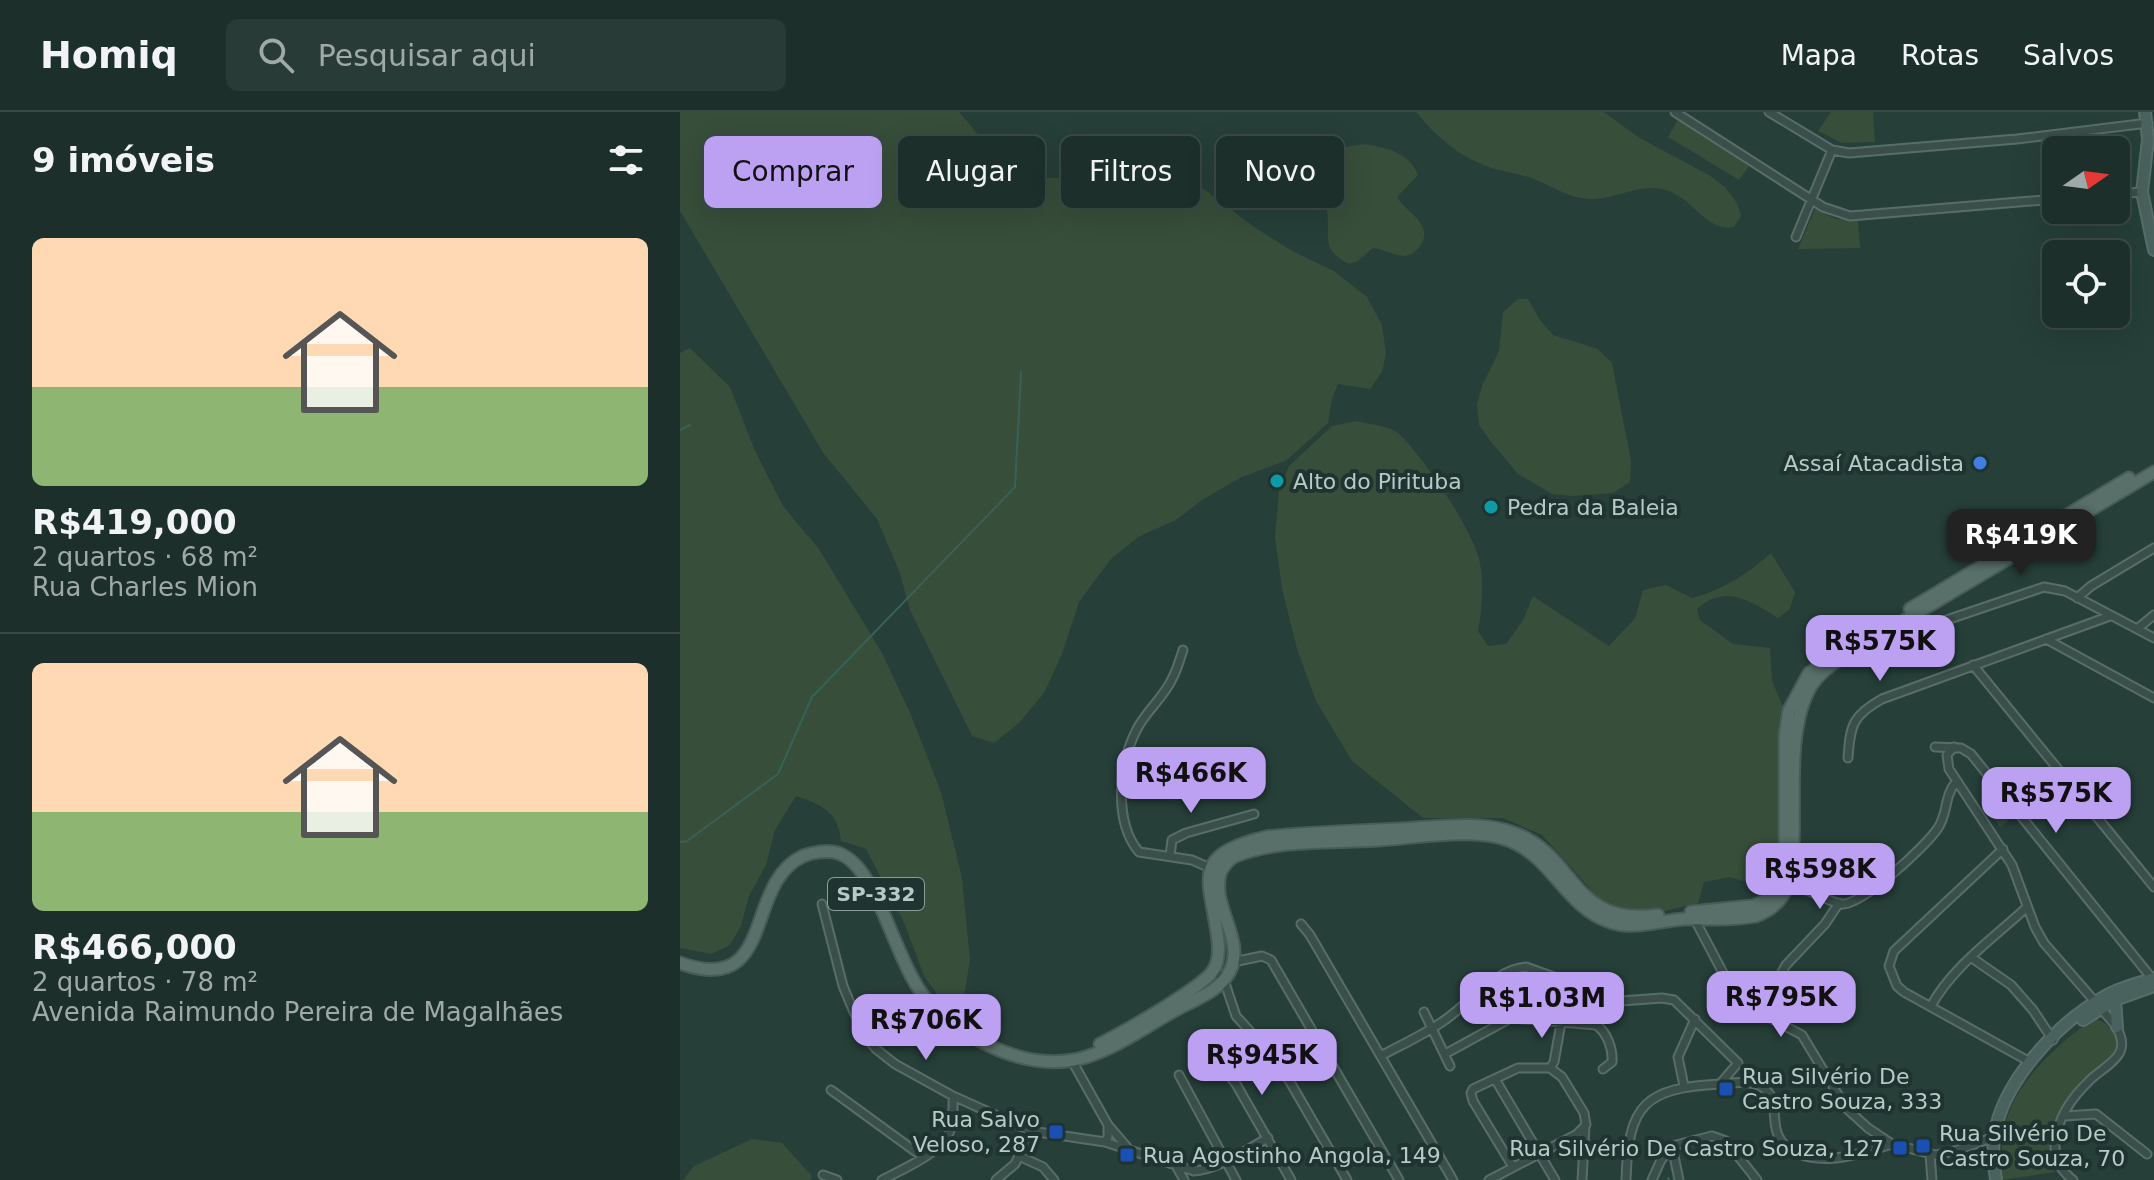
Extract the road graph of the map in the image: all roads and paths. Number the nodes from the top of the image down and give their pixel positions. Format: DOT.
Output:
graph roads {
  1 [pos="1675,112"];
  2 [pos="1769,112"];
  3 [pos="2146,118"];
  4 [pos="1832,150"];
  5 [pos="2142,192"];
  6 [pos="2130,193"];
  7 [pos="1812,200"];
  8 [pos="2042,200"];
  9 [pos="1796,237"];
  10 [pos="2154,250"];
  11 [pos="2154,464"];
  12 [pos="2154,472"];
  13 [pos="2154,548"];
  14 [pos="2077,598"];
  15 [pos="2154,615"];
  16 [pos="2110,616"];
  17 [pos="2137,629"];
  18 [pos="2154,638"];
  19 [pos="2046,639"];
  20 [pos="1880,640"];
  21 [pos="1183,650"];
  22 [pos="1973,665"];
  23 [pos="2154,698"];
  24 [pos="1935,747"];
  25 [pos="1954,747"];
  26 [pos="1848,758"];
  27 [pos="1956,782"];
  28 [pos="1254,814"];
  29 [pos="2003,849"];
  30 [pos="1170,856"];
  31 [pos="1210,868"];
  32 [pos="1785,882"];
  33 [pos="2154,887"];
  34 [pos="1808,889"];
  35 [pos="822,904"];
  36 [pos="1840,904"];
  37 [pos="1774,906"];
  38 [pos="2027,907"];
  39 [pos="1693,916"];
  40 [pos="1301,924"];
  41 [pos="1216,928"];
  42 [pos="1972,958"];
  43 [pos="1233,962"];
  44 [pos="680,963"];
  45 [pos="1214,970"];
  46 [pos="1224,980"];
  47 [pos="2154,981"];
  48 [pos="2115,1000"];
  49 [pos="1931,1006"];
  50 [pos="2097,1006"];
  51 [pos="1424,1012"];
  52 [pos="1759,1012"];
  53 [pos="1695,1019"];
  54 [pos="1561,1023"];
  55 [pos="2117,1027"];
  56 [pos="1432,1029"];
  57 [pos="1199,1037"];
  58 [pos="2050,1041"];
  59 [pos="1445,1054"];
  60 [pos="1381,1056"];
  61 [pos="1071,1059"];
  62 [pos="2030,1062"];
  63 [pos="1450,1066"];
  64 [pos="1550,1068"];
  65 [pos="1603,1069"];
  66 [pos="1179,1075"];
  67 [pos="1495,1079"];
  68 [pos="1720,1084"];
  69 [pos="1684,1086"];
  70 [pos="831,1090"];
  71 [pos="953,1096"];
  72 [pos="2064,1116"];
  73 [pos="1108,1125"];
  74 [pos="1586,1125"];
  75 [pos="1031,1131"];
  76 [pos="1994,1137"];
  77 [pos="1268,1138"];
  78 [pos="1105,1142"];
  79 [pos="1892,1144"];
  80 [pos="1672,1146"];
  81 [pos="1129,1149"];
  82 [pos="1539,1153"];
  83 [pos="2147,1154"];
  84 [pos="1930,1155"];
  85 [pos="1019,1156"];
  86 [pos="923,1157"];
  87 [pos="1226,1161"];
  88 [pos="1175,1164"];
  89 [pos="1513,1167"];
  90 [pos="823,1175"];
  91 [pos="1501,1177"];
  92 [pos="837,1180"];
  93 [pos="882,1180"];
  94 [pos="996,1180"];
  95 [pos="1054,1180"];
  96 [pos="1184,1180"];
  97 [pos="1236,1180"];
  98 [pos="1291,1180"];
  99 [pos="1347,1180"];
  100 [pos="1399,1180"];
  101 [pos="1453,1180"];
  102 [pos="1489,1180"];
  103 [pos="1555,1180"];
  104 [pos="1582,1180"];
  105 [pos="1626,1180"];
  106 [pos="1652,1180"];
  107 [pos="1679,1180"];
  108 [pos="1757,1180"];
  109 [pos="1932,1180"];
  110 [pos="1996,1180"];
  111 [pos="2073,1180"];
  1 -- 7 [label="street"];
  2 -- 4 [label="street"];
  3 -- 4 [label="street"];
  3 -- 5 [label="main road"];
  4 -- 7 [label="street"];
  5 -- 6 [label="street"];
  5 -- 10 [label="main road"];
  7 -- 8 [label="street"];
  7 -- 9 [label="street"];
  11 -- 32 [label="main road"];
  12 -- 20 [label="main road"];
  13 -- 14 [label="street"];
  14 -- 16 [label="street"];
  14 -- 20 [label="street"];
  15 -- 17 [label="street"];
  16 -- 17 [label="street"];
  16 -- 19 [label="street"];
  17 -- 18 [label="street"];
  19 -- 22 [label="street"];
  19 -- 23 [label="street"];
  20 -- 32 [label="main road"];
  21 -- 30 [label="street"];
  22 -- 26 [label="street"];
  22 -- 33 [label="street"];
  24 -- 25 [label="street"];
  25 -- 27 [label="street"];
  25 -- 47 [label="street"];
  27 -- 29 [label="street"];
  27 -- 36 [label="street"];
  28 -- 30 [label="street"];
  29 -- 38 [label="street"];
  29 -- 49 [label="street"];
  30 -- 31 [label="street"];
  31 -- 39 [label="main road"];
  31 -- 41 [label="main road"];
  32 -- 34 [label="street"];
  32 -- 37 [label="main road"];
  32 -- 39 [label="main road"];
  34 -- 36 [label="street"];
  34 -- 37 [label="street"];
  35 -- 71 [label="street"];
  36 -- 52 [label="street"];
  37 -- 39 [label="main road"];
  38 -- 42 [label="street"];
  38 -- 50 [label="street"];
  39 -- 43 [label="main road"];
  39 -- 52 [label="street"];
  40 -- 60 [label="street"];
  41 -- 43 [label="main road"];
  41 -- 45 [label="main road"];
  42 -- 49 [label="street"];
  42 -- 58 [label="street"];
  43 -- 46 [label="main road, SP-332"];
  43 -- 100 [label="street"];
  44 -- 61 [label="main road, SP-332"];
  45 -- 46 [label="street"];
  45 -- 61 [label="main road, SP-332"];
  46 -- 61 [label="main road, SP-332"];
  46 -- 99 [label="street"];
  47 -- 48 [label="main road"];
  47 -- 50 [label="main road"];
  48 -- 50 [label="main road"];
  48 -- 55 [label="main road"];
  49 -- 62 [label="street"];
  50 -- 55 [label="street"];
  50 -- 58 [label="main road"];
  51 -- 56 [label="street"];
  52 -- 79 [label="street"];
  53 -- 56 [label="street"];
  53 -- 68 [label="street"];
  53 -- 69 [label="street"];
  54 -- 59 [label="street"];
  54 -- 64 [label="street"];
  54 -- 65 [label="street"];
  55 -- 72 [label="street"];
  56 -- 59 [label="street"];
  56 -- 60 [label="street"];
  57 -- 77 [label="street"];
  58 -- 62 [label="main road"];
  59 -- 63 [label="street"];
  60 -- 101 [label="street"];
  61 -- 73 [label="street"];
  62 -- 76 [label="main road"];
  64 -- 67 [label="street"];
  64 -- 74 [label="street"];
  66 -- 87 [label="street"];
  67 -- 82 [label="street"];
  67 -- 89 [label="street"];
  68 -- 69 [label="street"];
  68 -- 79 [label="street"];
  69 -- 105 [label="street"];
  70 -- 86 [label="street"];
  71 -- 75 [label="street"];
  71 -- 86 [label="street"];
  72 -- 83 [label="street"];
  72 -- 111 [label="street"];
  73 -- 78 [label="street"];
  73 -- 81 [label="street"];
  74 -- 82 [label="street"];
  74 -- 104 [label="street"];
  75 -- 78 [label="street"];
  75 -- 85 [label="street"];
  76 -- 84 [label="street"];
  76 -- 110 [label="main road"];
  77 -- 87 [label="street"];
  77 -- 98 [label="street"];
  78 -- 81 [label="street"];
  79 -- 84 [label="street"];
  80 -- 106 [label="street"];
  80 -- 107 [label="street"];
  80 -- 108 [label="street"];
  81 -- 88 [label="street"];
  82 -- 89 [label="street"];
  82 -- 103 [label="street"];
  84 -- 109 [label="street"];
  85 -- 94 [label="street"];
  85 -- 95 [label="street"];
  86 -- 93 [label="street"];
  87 -- 88 [label="street"];
  87 -- 97 [label="street"];
  88 -- 96 [label="street"];
  89 -- 91 [label="street"];
  90 -- 92 [label="street"];
  91 -- 102 [label="street"];
}
